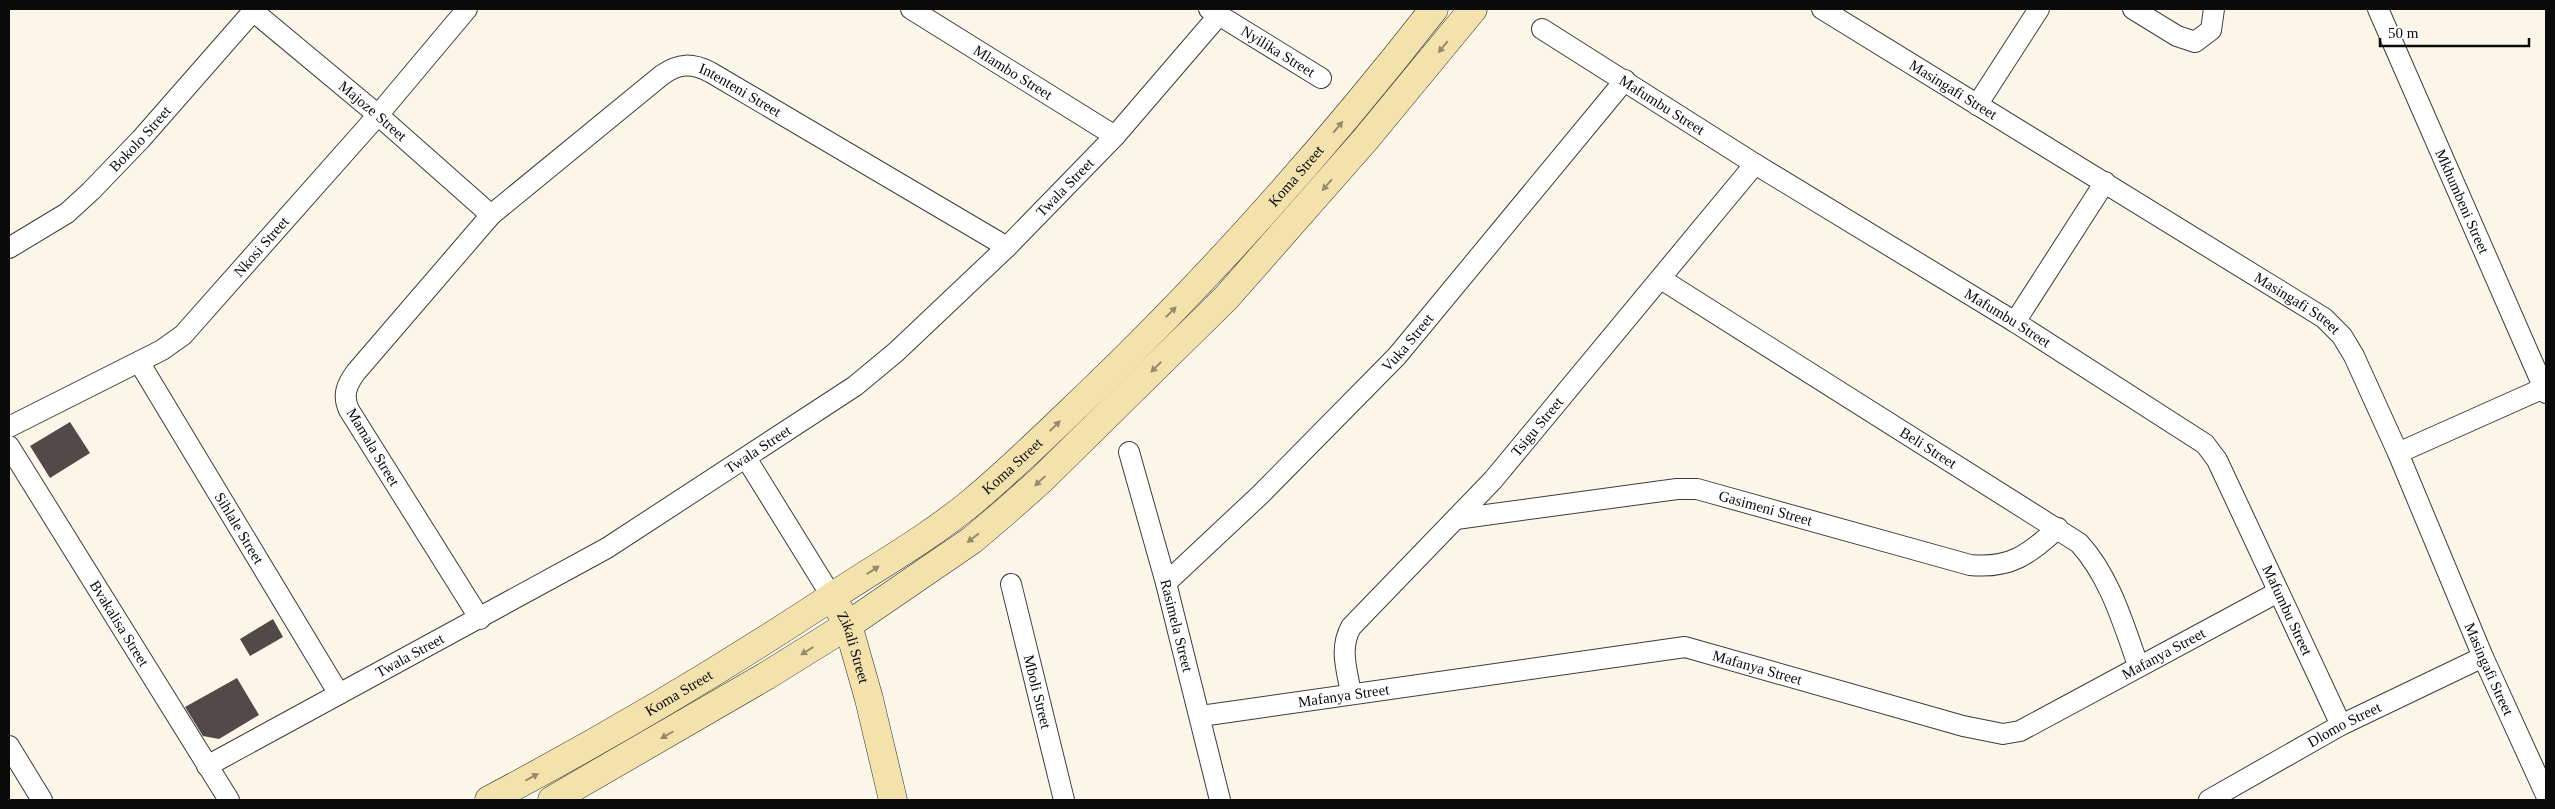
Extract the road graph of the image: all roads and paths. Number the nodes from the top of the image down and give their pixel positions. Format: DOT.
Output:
graph roads {
  1 [pos="467,9"];
  2 [pos="910,9"];
  3 [pos="1434,9"];
  4 [pos="1473,9"];
  5 [pos="1822,9"];
  6 [pos="2039,9"];
  7 [pos="2133,9"];
  8 [pos="2214,9"];
  9 [pos="2378,9"];
  10 [pos="254,10"];
  11 [pos="1214,12"];
  12 [pos="1846,14"];
  13 [pos="1542,29"];
  14 [pos="1320,78"];
  15 [pos="1625,80"];
  16 [pos="1977,106"];
  17 [pos="378,115"];
  18 [pos="1115,136"];
  19 [pos="1755,164"];
  20 [pos="2105,182"];
  21 [pos="490,215"];
  22 [pos="9,248"];
  23 [pos="1007,248"];
  24 [pos="1661,279"];
  25 [pos="2016,322"];
  26 [pos="139,362"];
  27 [pos="2545,389"];
  28 [pos="9,427"];
  29 [pos="9,446"];
  30 [pos="1129,452"];
  31 [pos="2398,453"];
  32 [pos="746,458"];
  33 [pos="1456,519"];
  34 [pos="2058,528"];
  35 [pos="1166,583"];
  36 [pos="1011,584"];
  37 [pos="2278,592"];
  38 [pos="832,596"];
  39 [pos="480,619"];
  40 [pos="848,625"];
  41 [pos="2483,657"];
  42 [pos="2138,665"];
  43 [pos="1351,693"];
  44 [pos="339,694"];
  45 [pos="1200,716"];
  46 [pos="2341,725"];
  47 [pos="9,746"];
  48 [pos="206,766"];
  49 [pos="2546,795"];
  50 [pos="42,800"];
  51 [pos="228,800"];
  52 [pos="489,800"];
  53 [pos="552,800"];
  54 [pos="893,800"];
  55 [pos="1064,800"];
  56 [pos="1220,800"];
  57 [pos="2209,800"];
  1 -- 17 [label="street, Nkosi Street"];
  2 -- 18 [label="street, Mlambo Street"];
  38 -- 3 [label="main road, Koma Street, one-way"];
  4 -- 40 [label="main road, Koma Street, one-way"];
  5 -- 12 [label="street, Masingafi Street"];
  6 -- 16 [label="street"];
  7 -- 8 [label="street"];
  9 -- 27 [label="street, Mkhumbeni Street"];
  10 -- 17 [label="street, Majoze Street"];
  10 -- 22 [label="street, Bokolo Street"];
  11 -- 14 [label="street, Nyilika Street"];
  11 -- 18 [label="street, Twala Street"];
  12 -- 16 [label="street, Masingafi Street"];
  13 -- 15 [label="street, Mafumbu Street"];
  15 -- 19 [label="street, Mafumbu Street"];
  15 -- 35 [label="street, Vuka Street"];
  16 -- 20 [label="street, Masingafi Street"];
  17 -- 21 [label="street, Majoze Street"];
  17 -- 26 [label="street, Nkosi Street"];
  18 -- 23 [label="street, Twala Street"];
  19 -- 24 [label="street, Tsigu Street"];
  19 -- 25 [label="street, Mafumbu Street"];
  20 -- 25 [label="street"];
  20 -- 31 [label="street, Masingafi Street"];
  21 -- 23 [label="street, Intenteni Street"];
  21 -- 39 [label="street, Mamala Street"];
  23 -- 32 [label="street, Twala Street"];
  24 -- 33 [label="street, Tsigu Street"];
  24 -- 34 [label="street, Beli Street"];
  25 -- 37 [label="street, Mafumbu Street"];
  26 -- 28 [label="street, Nkosi Street"];
  26 -- 44 [label="street, Sihlale Street"];
  27 -- 31 [label="street"];
  29 -- 48 [label="street, Bvakalisa Street"];
  30 -- 35 [label="street, Rasimela Street"];
  31 -- 41 [label="street, Masingafi Street"];
  32 -- 38 [label="street, Zikali Street"];
  32 -- 39 [label="street, Twala Street"];
  33 -- 34 [label="street, Gasimeni Street"];
  33 -- 43 [label="street, Tsigu Street"];
  34 -- 42 [label="street, Beli Street"];
  35 -- 45 [label="street, Rasimela Street"];
  36 -- 55 [label="street, Mboli Street"];
  37 -- 42 [label="street, Mafanya Street"];
  37 -- 46 [label="street, Mafumbu Street"];
  38 -- 40 [label="main road, Zikali Street"];
  52 -- 38 [label="main road, Koma Street, one-way"];
  39 -- 44 [label="street, Twala Street"];
  40 -- 53 [label="main road, Koma Street, one-way"];
  40 -- 54 [label="main road, Zikali Street"];
  41 -- 46 [label="street, Dlomo Street"];
  41 -- 49 [label="street, Masingafi Street"];
  42 -- 43 [label="street, Mafanya Street"];
  43 -- 45 [label="street, Mafanya Street"];
  44 -- 48 [label="street, Twala Street"];
  45 -- 56 [label="street, Rasimela Street"];
  46 -- 57 [label="street, Dlomo Street"];
  47 -- 50 [label="street"];
  48 -- 51 [label="street, Bvakalisa Street"];
}
